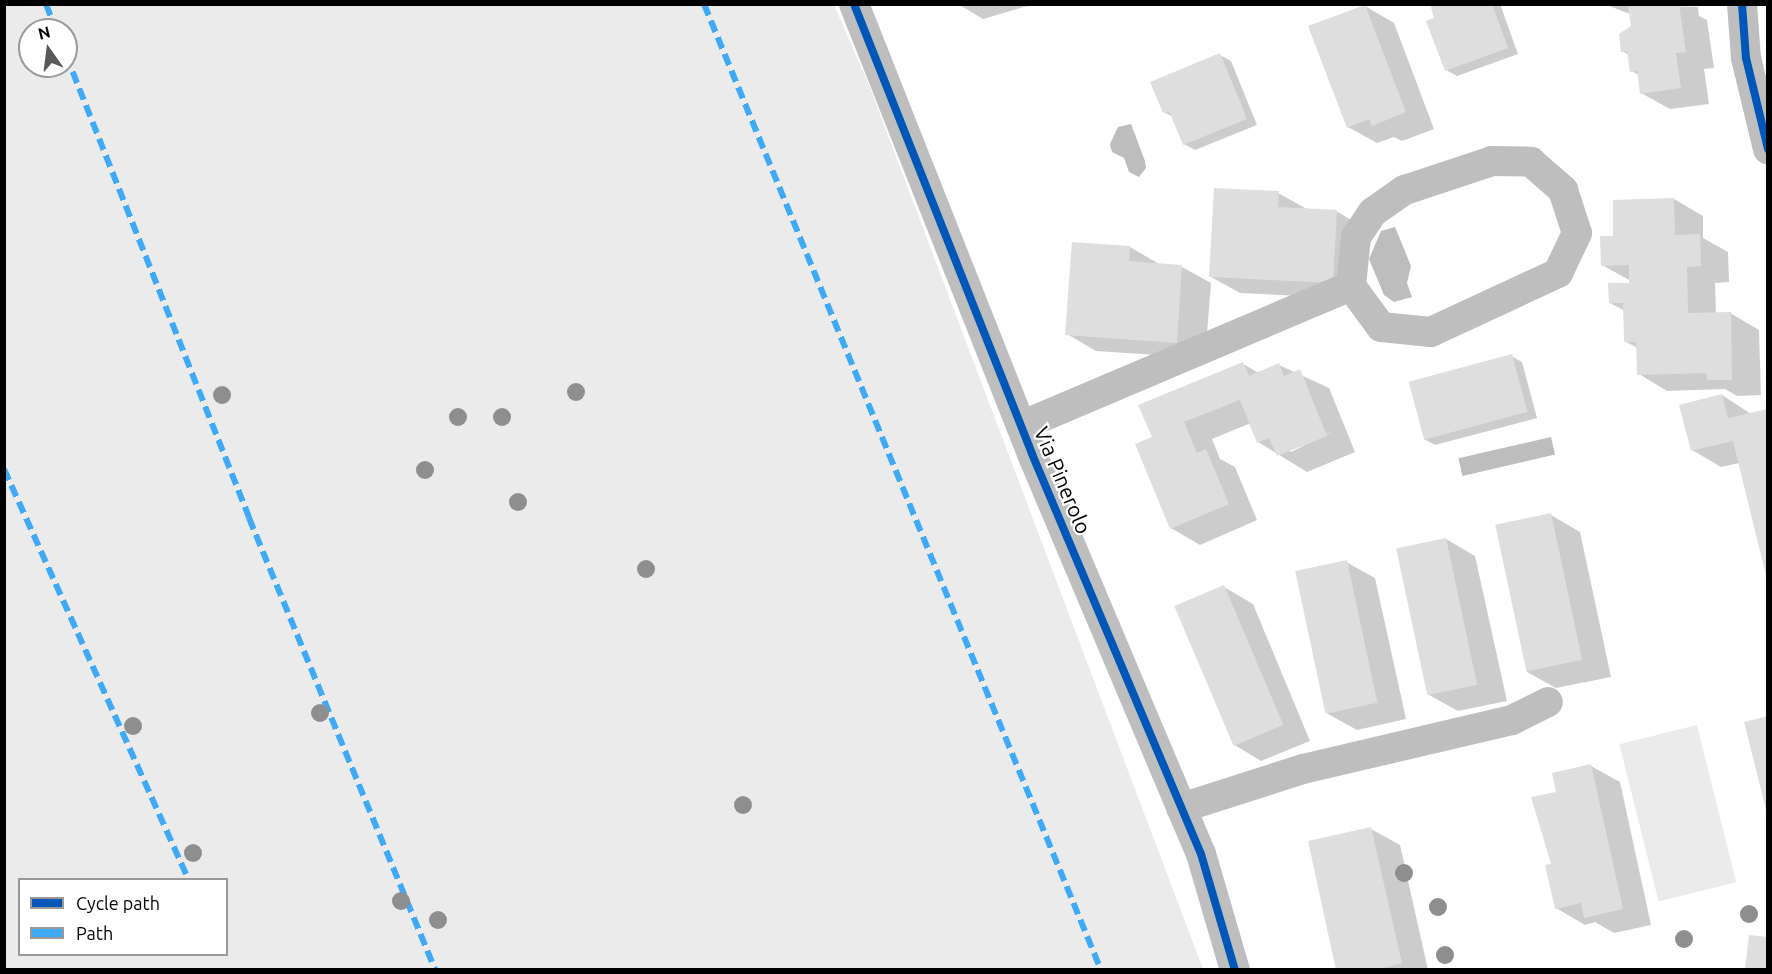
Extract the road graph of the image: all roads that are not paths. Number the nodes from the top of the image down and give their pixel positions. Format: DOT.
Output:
graph roads {
  1 [pos="854,4"];
  2 [pos="1742,4"];
  3 [pos="1767,149"];
  4 [pos="1351,286"];
  5 [pos="1021,426"];
  6 [pos="1548,702"];
  7 [pos="1182,808"];
  8 [pos="1235,969"];
  1 -- 5 [label="street, Via Pinerolo"];
  2 -- 3 [label="street"];
  4 -- 4 [label="street"];
  4 -- 5 [label="street"];
  5 -- 7 [label="street, Via Pinerolo"];
  6 -- 7 [label="street"];
  7 -- 8 [label="street, Via Pinerolo"];
}
